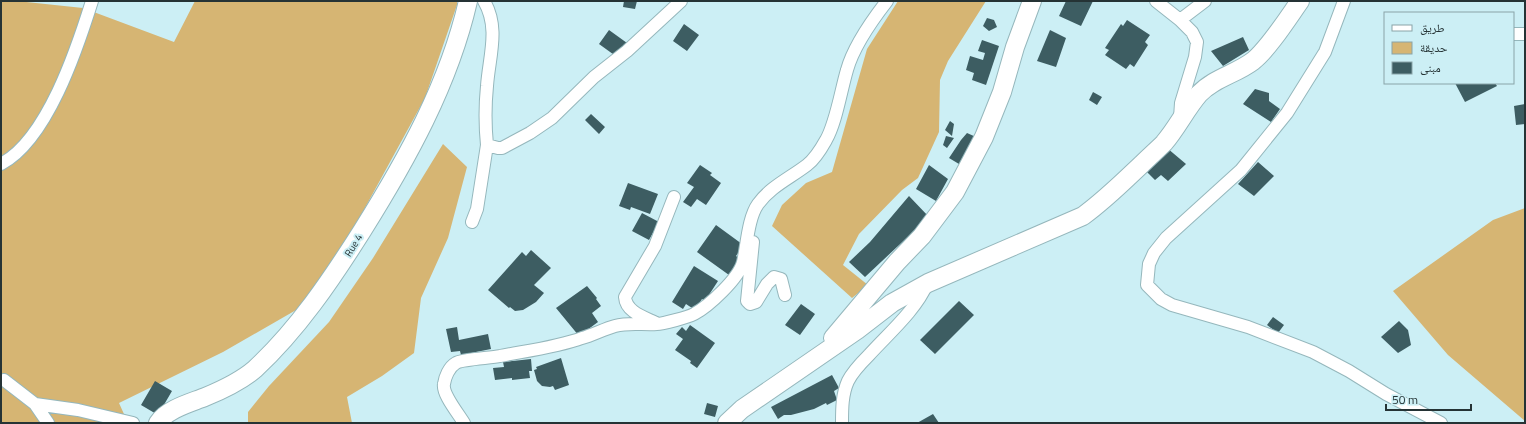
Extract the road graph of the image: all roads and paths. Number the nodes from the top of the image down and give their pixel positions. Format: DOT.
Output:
graph roads {
  1 [pos="92,1"];
  2 [pos="468,1"];
  3 [pos="484,1"];
  4 [pos="681,1"];
  5 [pos="887,1"];
  6 [pos="1032,1"];
  7 [pos="1156,1"];
  8 [pos="1205,1"];
  9 [pos="1300,1"];
  10 [pos="1344,1"];
  11 [pos="1180,20"];
  12 [pos="1514,34"];
  13 [pos="1525,34"];
  14 [pos="1179,122"];
  15 [pos="487,144"];
  16 [pos="1,164"];
  17 [pos="674,197"];
  18 [pos="754,213"];
  19 [pos="472,222"];
  20 [pos="928,283"];
  21 [pos="785,295"];
  22 [pos="658,325"];
  23 [pos="817,358"];
  24 [pos="4,380"];
  25 [pos="35,404"];
  26 [pos="48,423"];
  27 [pos="133,423"];
  28 [pos="158,423"];
  29 [pos="464,423"];
  30 [pos="727,423"];
  31 [pos="842,423"];
  32 [pos="1441,423"];
  1 -- 16 [label="street"];
  2 -- 28 [label="street, Rue 4"];
  3 -- 15 [label="street"];
  4 -- 15 [label="street"];
  5 -- 18 [label="street"];
  6 -- 23 [label="street"];
  7 -- 11 [label="street"];
  8 -- 11 [label="street"];
  9 -- 14 [label="street"];
  10 -- 32 [label="street"];
  11 -- 14 [label="street"];
  12 -- 13 [label="street"];
  14 -- 20 [label="street"];
  15 -- 19 [label="street"];
  17 -- 22 [label="street"];
  18 -- 21 [label="street"];
  18 -- 22 [label="street"];
  20 -- 23 [label="street"];
  20 -- 31 [label="street"];
  22 -- 29 [label="street"];
  23 -- 30 [label="street"];
  24 -- 25 [label="street"];
  25 -- 26 [label="street"];
  25 -- 27 [label="street"];
}
